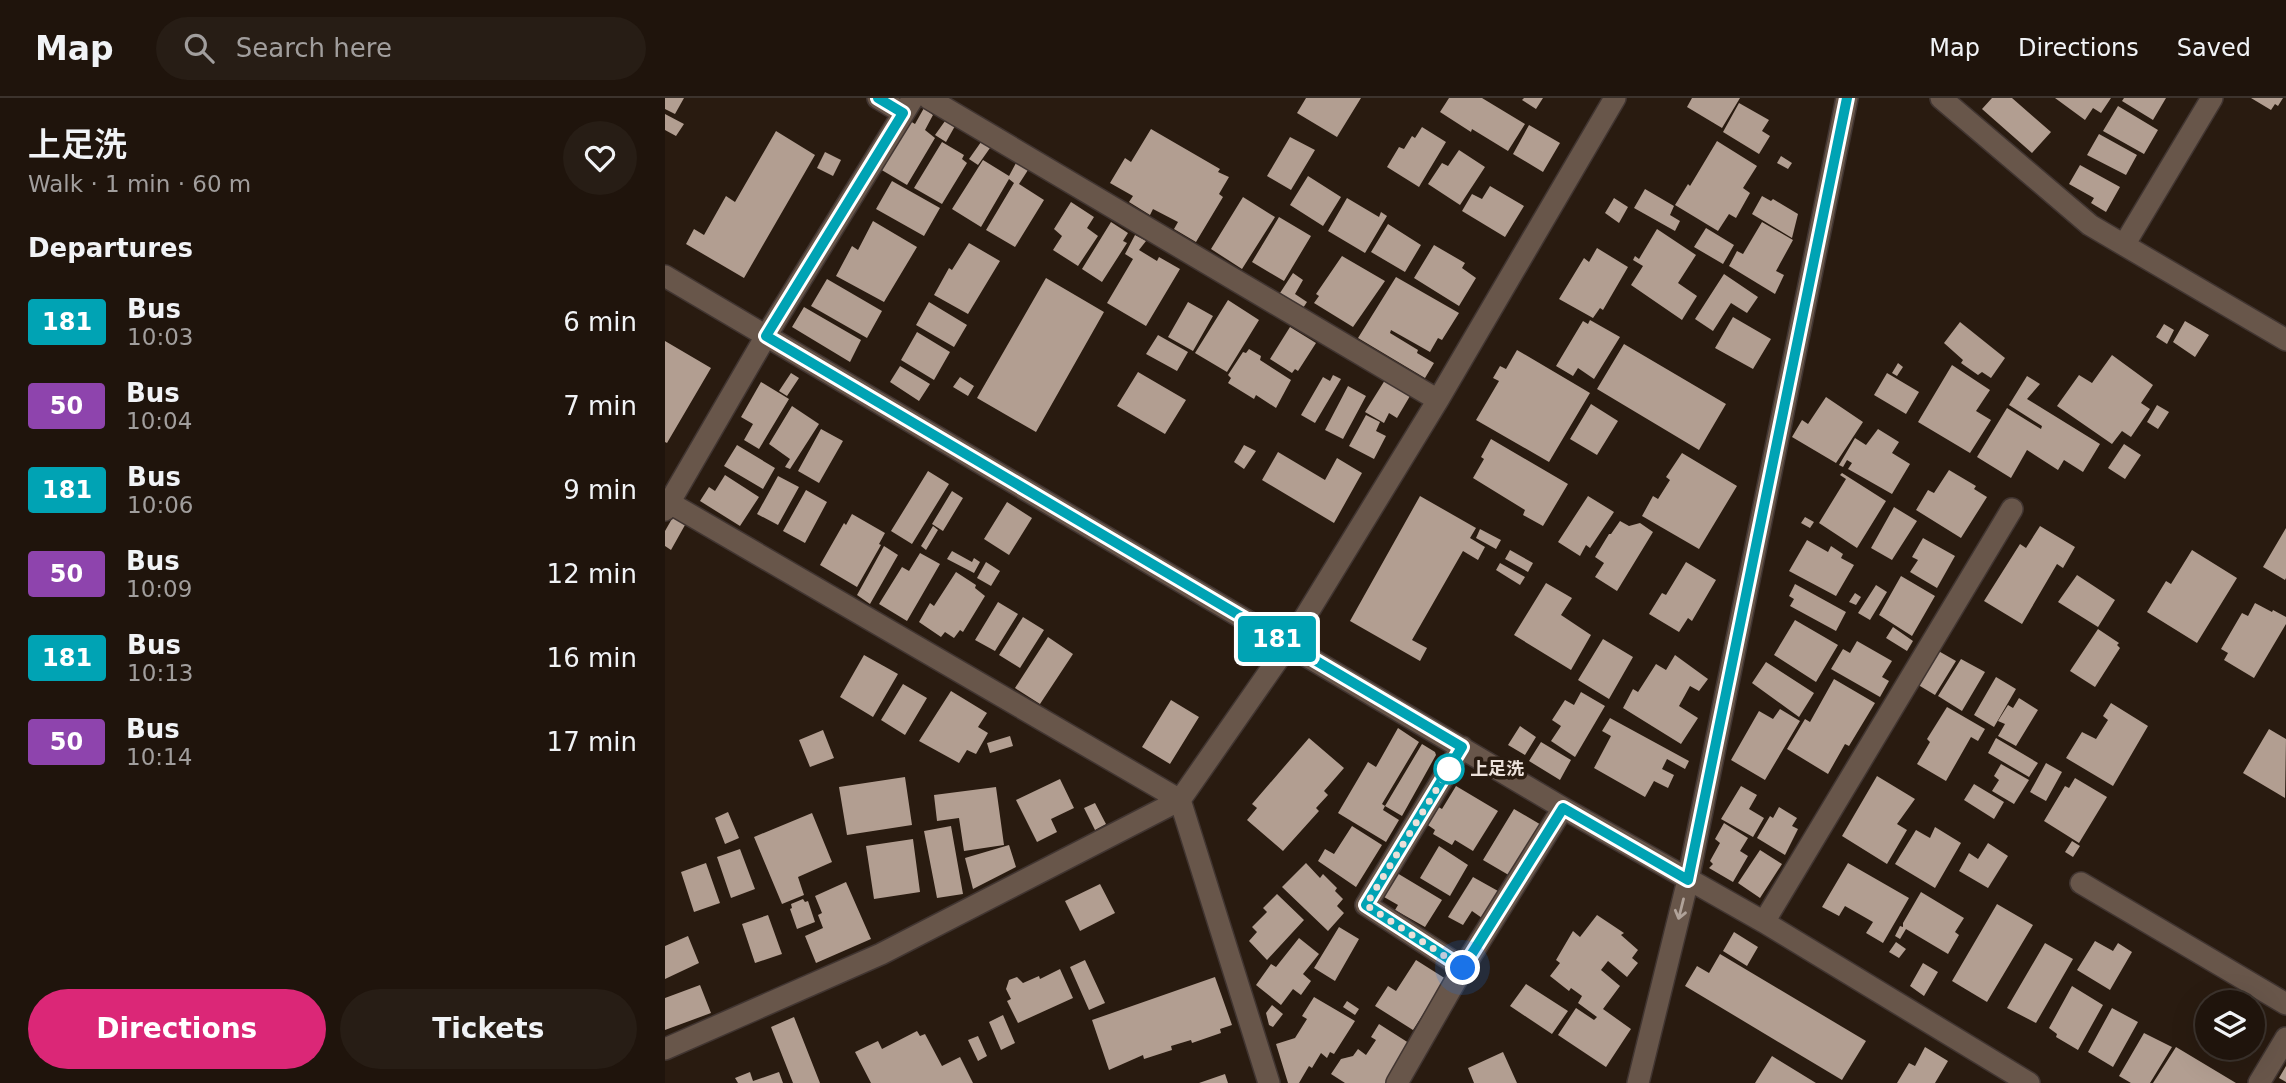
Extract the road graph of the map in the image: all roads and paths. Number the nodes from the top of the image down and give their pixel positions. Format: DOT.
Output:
graph roads {
  1 [pos="878,98"];
  2 [pos="928,98"];
  3 [pos="1615,98"];
  4 [pos="1847,98"];
  5 [pos="1941,98"];
  6 [pos="2212,98"];
  7 [pos="908,105"];
  8 [pos="2124,245"];
  9 [pos="665,276"];
  10 [pos="766,336"];
  11 [pos="2286,340"];
  12 [pos="1438,400"];
  13 [pos="667,506"];
  14 [pos="2012,509"];
  15 [pos="1288,645"];
  16 [pos="1462,747"];
  17 [pos="1180,800"];
  18 [pos="1563,808"];
  19 [pos="1688,880"];
  20 [pos="2081,883"];
  21 [pos="1764,922"];
  22 [pos="1463,968"];
  23 [pos="2286,1004"];
  24 [pos="2286,1038"];
  25 [pos="665,1049"];
  26 [pos="1642,1081"];
  27 [pos="1269,1083"];
  28 [pos="1397,1083"];
  29 [pos="2029,1083"];
  30 [pos="2259,1083"];
  1 -- 7 [label="street"];
  2 -- 12 [label="street"];
  3 -- 12 [label="street"];
  4 -- 19 [label="street"];
  5 -- 8 [label="street"];
  6 -- 8 [label="street"];
  7 -- 10 [label="street"];
  8 -- 11 [label="street"];
  9 -- 10 [label="street"];
  10 -- 13 [label="street"];
  10 -- 15 [label="street"];
  12 -- 15 [label="street"];
  13 -- 17 [label="street"];
  14 -- 21 [label="street"];
  15 -- 16 [label="street"];
  15 -- 17 [label="street"];
  16 -- 18 [label="street"];
  16 -- 22 [label="street"];
  17 -- 25 [label="street"];
  17 -- 27 [label="street"];
  18 -- 19 [label="street"];
  18 -- 22 [label="street"];
  19 -- 21 [label="street"];
  19 -- 26 [label="street, one-way"];
  20 -- 23 [label="street"];
  21 -- 29 [label="street"];
  22 -- 28 [label="street"];
  24 -- 30 [label="street"];
}
